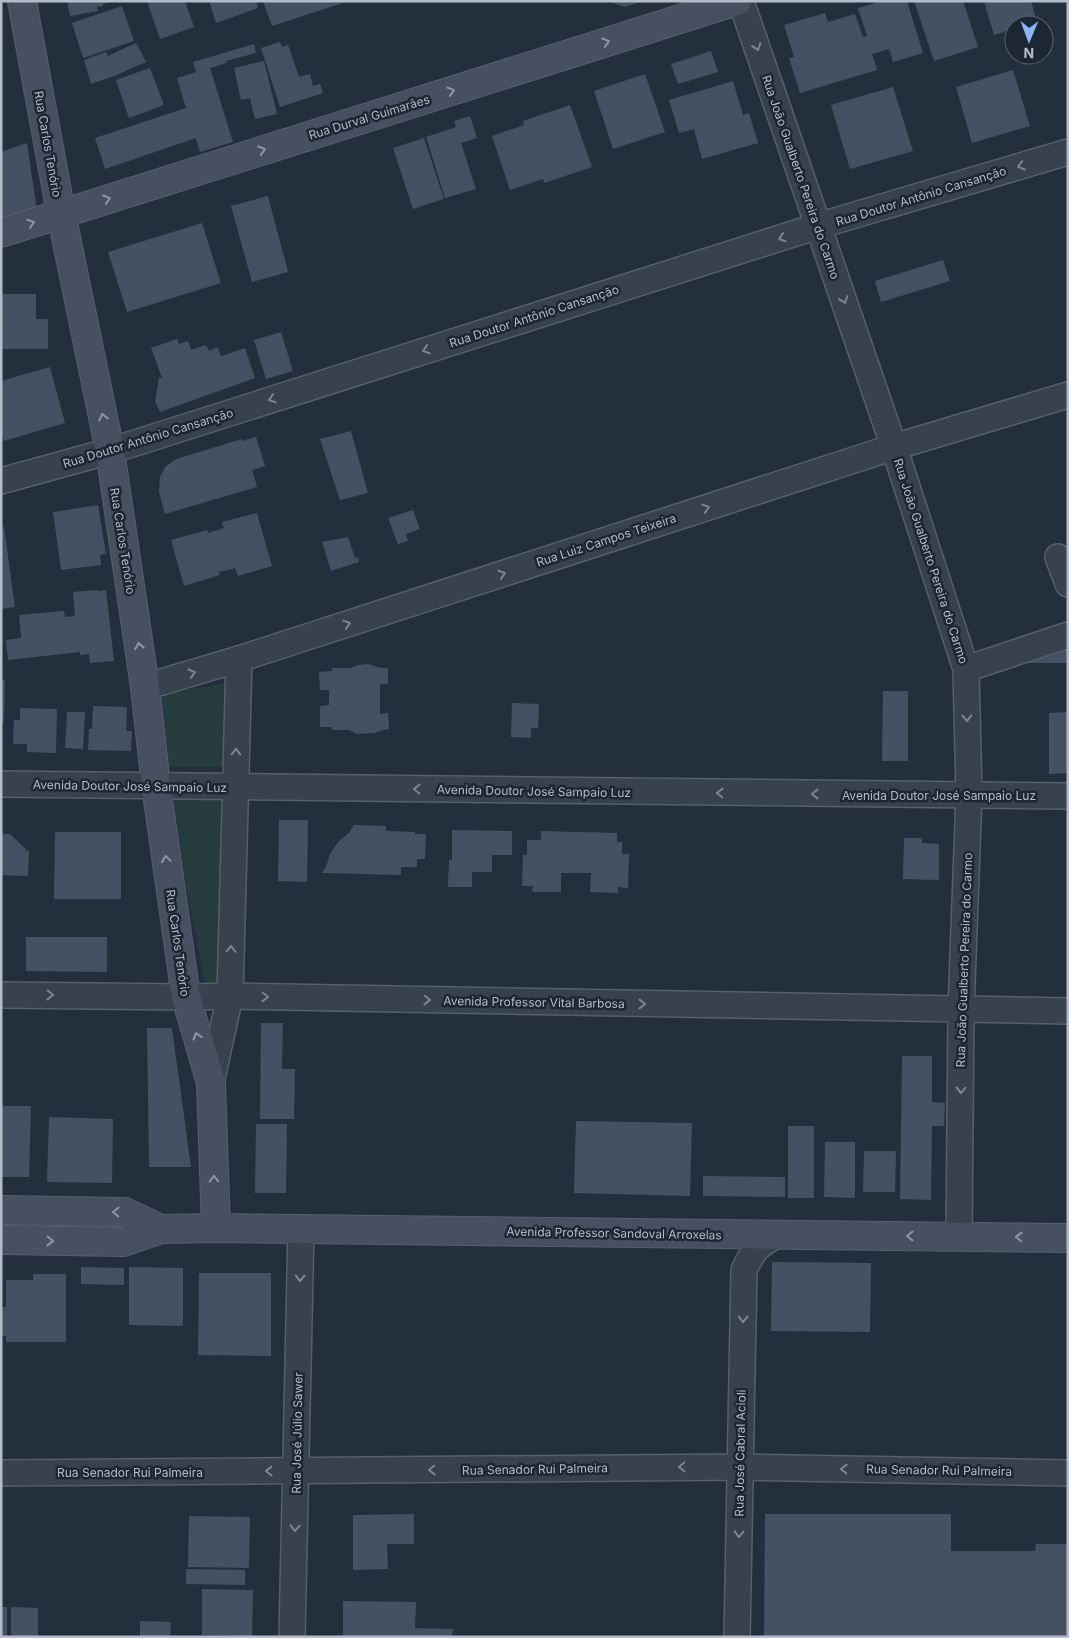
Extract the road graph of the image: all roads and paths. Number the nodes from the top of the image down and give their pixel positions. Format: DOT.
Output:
graph roads {
  1 [pos="22,1"];
  2 [pos="739,1"];
  3 [pos="1068,152"];
  4 [pos="61,213"];
  5 [pos="818,226"];
  6 [pos="1,233"];
  7 [pos="1068,395"];
  8 [pos="894,447"];
  9 [pos="110,451"];
  10 [pos="1,481"];
  11 [pos="1058,557"];
  12 [pos="1068,584"];
  13 [pos="1068,635"];
  14 [pos="239,659"];
  15 [pos="966,669"];
  16 [pos="145,687"];
  17 [pos="1,784"];
  18 [pos="156,786"];
  19 [pos="235,787"];
  20 [pos="969,795"];
  21 [pos="1068,796"];
  22 [pos="1,995"];
  23 [pos="230,996"];
  24 [pos="186,998"];
  25 [pos="961,1010"];
  26 [pos="1068,1011"];
  27 [pos="211,1083"];
  28 [pos="1,1210"];
  29 [pos="216,1228"];
  30 [pos="161,1229"];
  31 [pos="301,1229"];
  32 [pos="706,1234"];
  33 [pos="778,1234"];
  34 [pos="959,1236"];
  35 [pos="1068,1238"];
  36 [pos="1,1240"];
  37 [pos="744,1270"];
  38 [pos="740,1467"];
  39 [pos="296,1471"];
  40 [pos="1,1473"];
  41 [pos="1068,1473"];
  42 [pos="292,1637"];
  43 [pos="737,1637"];
  1 -- 4 [label="street, Rua Carlos Tenório"];
  4 -- 2 [label="street, Rua Durval Guimarães, one-way"];
  2 -- 5 [label="street, Rua João Gualberto Pereira do Carmo, one-way"];
  3 -- 5 [label="street, Rua Doutor Antônio Cansanção, one-way"];
  6 -- 4 [label="street, Rua Durval Guimarães, one-way"];
  9 -- 4 [label="street, Rua Carlos Tenório, one-way"];
  5 -- 8 [label="street, Rua João Gualberto Pereira do Carmo, one-way"];
  5 -- 9 [label="street, Rua Doutor Antônio Cansanção, one-way"];
  7 -- 8 [label="street, Rua Luiz Campos Teixeira"];
  14 -- 8 [label="street, Rua Luiz Campos Teixeira, one-way"];
  8 -- 15 [label="street, Rua João Gualberto Pereira do Carmo"];
  9 -- 10 [label="street, Rua Doutor Antônio Cansanção"];
  16 -- 9 [label="street, Rua Carlos Tenório, one-way"];
  11 -- 12 [label="street"];
  13 -- 15 [label="street"];
  16 -- 14 [label="street, Rua Luiz Campos Teixeira, one-way"];
  19 -- 14 [label="street, Rua Carlos Tenório, one-way"];
  15 -- 20 [label="street, Rua João Gualberto Pereira do Carmo, one-way"];
  16 -- 18 [label="street, Rua Carlos Tenório"];
  17 -- 18 [label="street, Avenida Doutor José Sampaio Luz"];
  18 -- 19 [label="street, Avenida Doutor José Sampaio Luz"];
  24 -- 18 [label="street, Rua Carlos Tenório, one-way"];
  20 -- 19 [label="street, Avenida Doutor José Sampaio Luz, one-way"];
  23 -- 19 [label="street, Rua Carlos Tenório, one-way"];
  20 -- 21 [label="street, Avenida Doutor José Sampaio Luz"];
  20 -- 25 [label="street, Rua João Gualberto Pereira do Carmo"];
  22 -- 24 [label="street, Avenida Professor Vital Barbosa, one-way"];
  23 -- 24 [label="street, Avenida Professor Vital Barbosa"];
  23 -- 25 [label="street, Avenida Professor Vital Barbosa, one-way"];
  23 -- 27 [label="street, Rua Carlos Tenório"];
  27 -- 24 [label="street, Rua Carlos Tenório, one-way"];
  25 -- 26 [label="street, Avenida Professor Vital Barbosa"];
  25 -- 34 [label="street, Rua João Gualberto Pereira do Carmo, one-way"];
  29 -- 27 [label="street, Rua Carlos Tenório, one-way"];
  30 -- 28 [label="street, Avenida Professor Sandoval Arroxelas, one-way"];
  29 -- 30 [label="street, Avenida Professor Sandoval Arroxelas"];
  29 -- 31 [label="street, Avenida Professor Sandoval Arroxelas"];
  36 -- 30 [label="street, Avenida Professor Sandoval Arroxelas, one-way"];
  31 -- 32 [label="street, Avenida Professor Sandoval Arroxelas"];
  31 -- 39 [label="street, Rua José Júlio Sawer, one-way"];
  32 -- 33 [label="street, Avenida Professor Sandoval Arroxelas"];
  32 -- 37 [label="street"];
  34 -- 33 [label="street, Avenida Professor Sandoval Arroxelas, one-way"];
  33 -- 37 [label="street, Rua José Cabral Acioli"];
  35 -- 34 [label="street, Avenida Professor Sandoval Arroxelas, one-way"];
  37 -- 38 [label="street, Rua José Cabral Acioli, one-way"];
  38 -- 39 [label="street, Rua Senador Rui Palmeira, one-way"];
  41 -- 38 [label="street, Rua Senador Rui Palmeira, one-way"];
  38 -- 43 [label="street, Rua José Cabral Acioli, one-way"];
  39 -- 40 [label="street, Rua Senador Rui Palmeira, one-way"];
  39 -- 42 [label="street, Rua José Júlio Sawer, one-way"];
}
